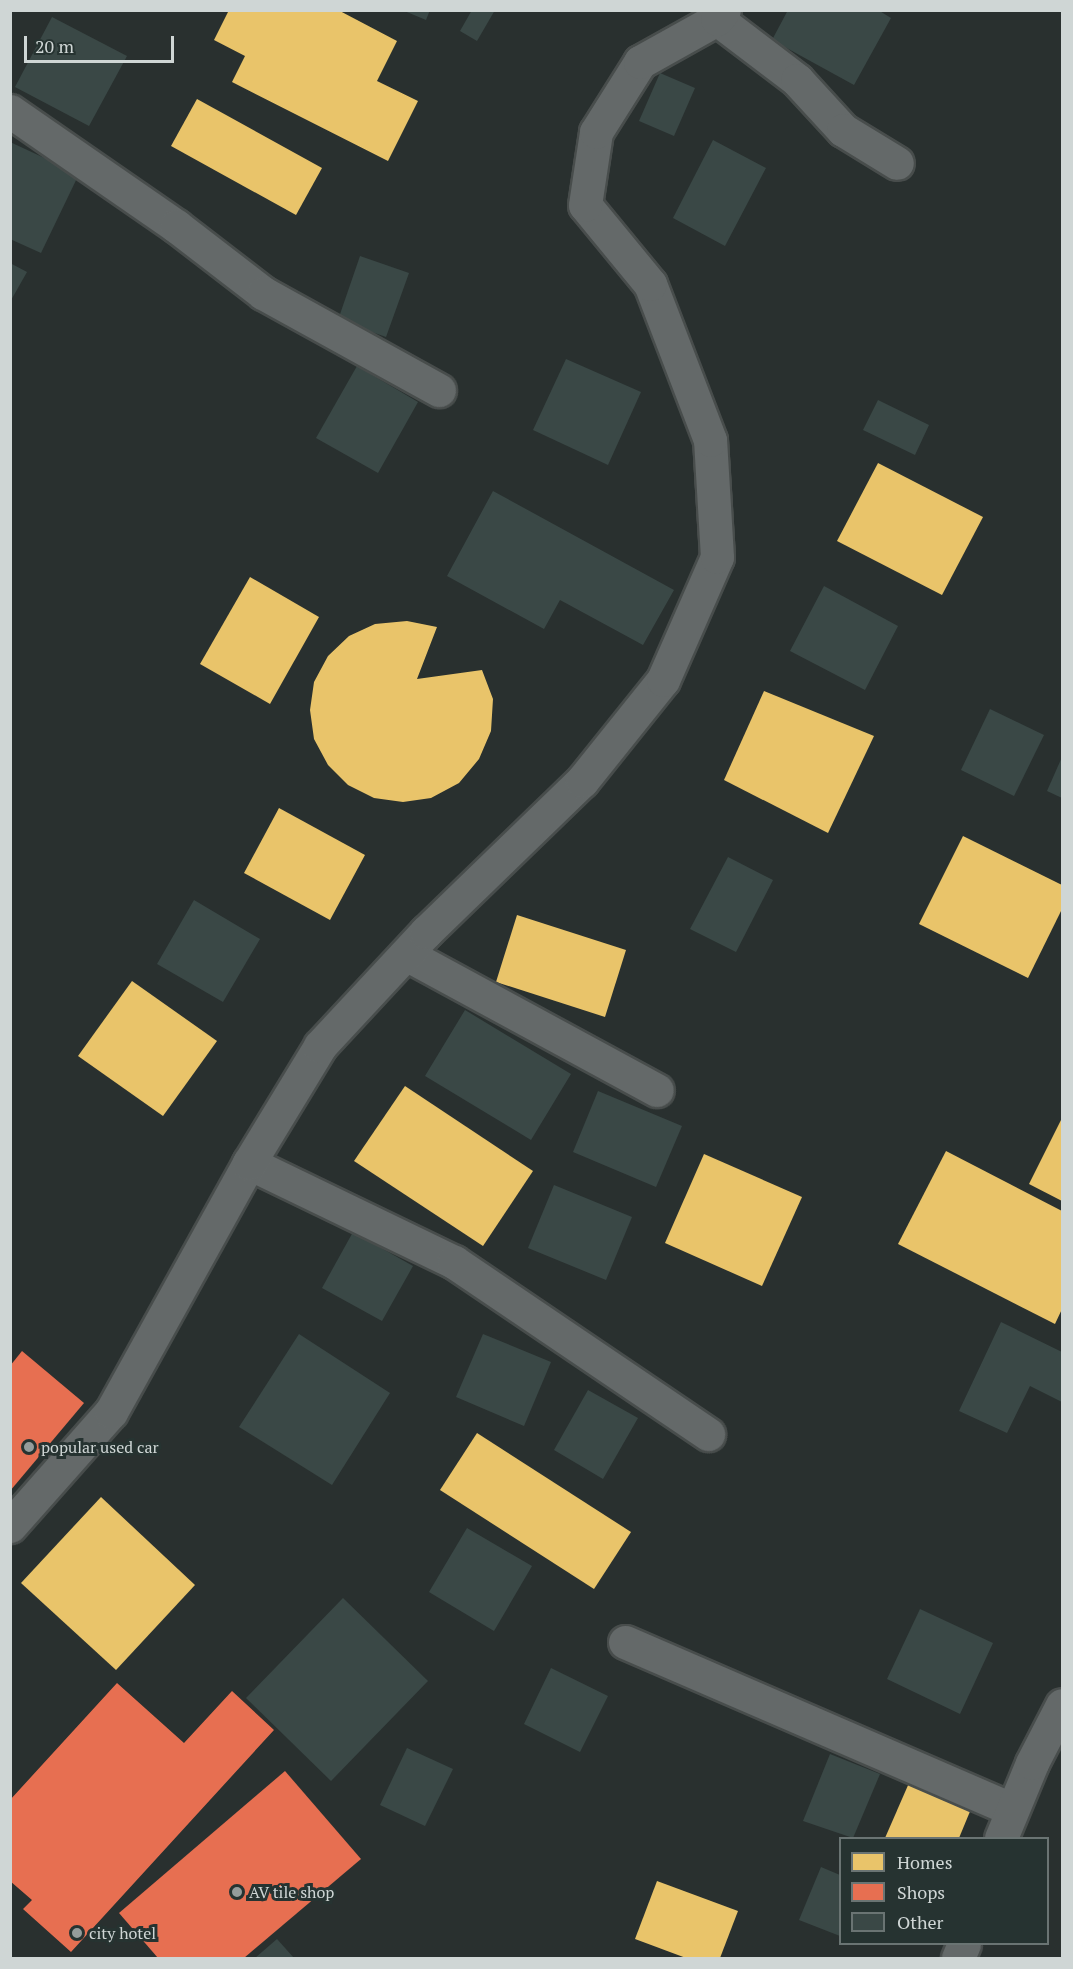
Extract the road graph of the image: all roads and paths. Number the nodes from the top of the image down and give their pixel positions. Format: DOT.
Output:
graph roads {
  1 [pos="720,15"];
  2 [pos="10,111"];
  3 [pos="897,163"];
  4 [pos="439,390"];
  5 [pos="408,955"];
  6 [pos="657,1090"];
  7 [pos="249,1162"];
  8 [pos="708,1434"];
  9 [pos="10,1526"];
  10 [pos="625,1642"];
  11 [pos="1062,1705"];
  12 [pos="1006,1824"];
  13 [pos="964,1945"];
  14 [pos="958,1959"];
  1 -- 3 [label="street"];
  1 -- 5 [label="street"];
  2 -- 4 [label="street"];
  5 -- 6 [label="street"];
  5 -- 7 [label="street"];
  7 -- 8 [label="street"];
  7 -- 9 [label="street"];
  10 -- 12 [label="street"];
  11 -- 12 [label="street"];
  13 -- 14 [label="street"];
}
